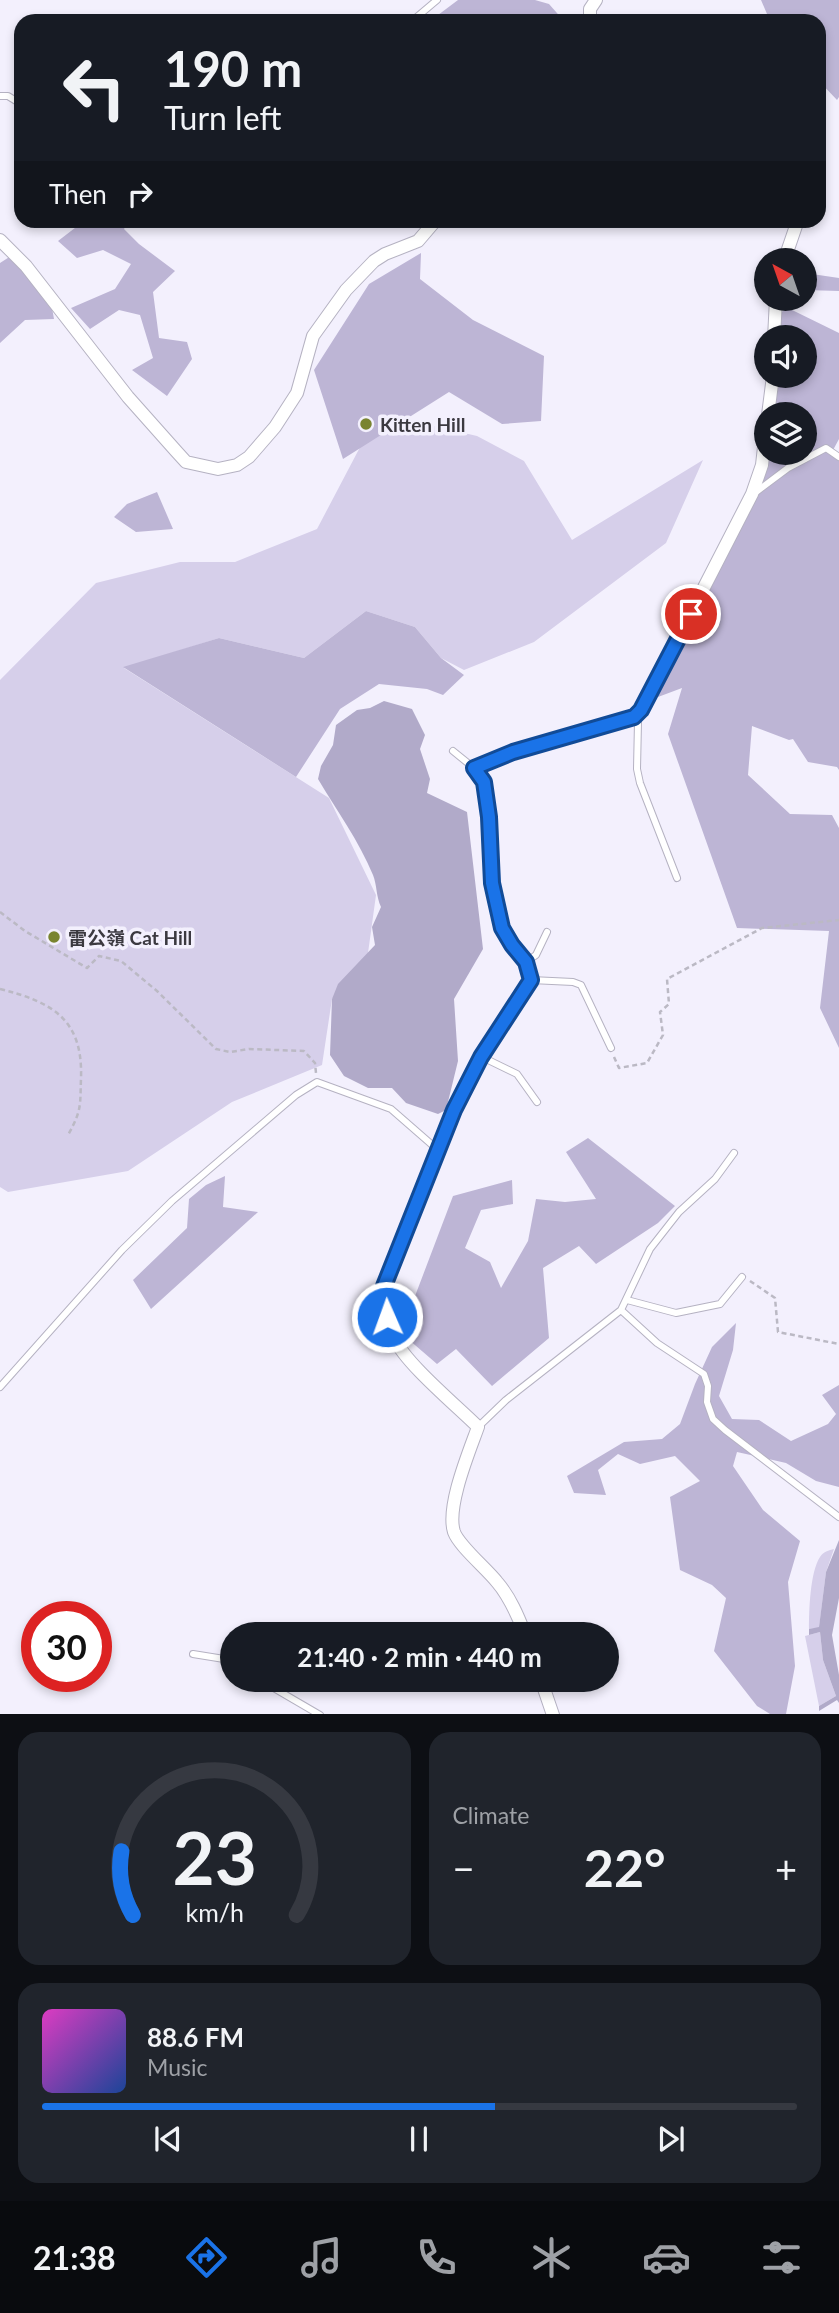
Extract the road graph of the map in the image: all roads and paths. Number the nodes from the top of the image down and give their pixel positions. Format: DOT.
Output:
graph roads {
  1 [pos="437,0"];
  2 [pos="420,14"];
  3 [pos="429,228"];
  4 [pos="795,228"];
  5 [pos="0,240"];
  6 [pos="788,248"];
  7 [pos="839,457"];
  8 [pos="762,465"];
  9 [pos="752,494"];
  10 [pos="634,717"];
  11 [pos="453,751"];
  12 [pos="474,768"];
  13 [pos="677,878"];
  14 [pos="0,912"];
  15 [pos="839,920"];
  16 [pos="547,932"];
  17 [pos="526,962"];
  18 [pos="531,980"];
  19 [pos="0,989"];
  20 [pos="611,1048"];
  21 [pos="481,1057"];
  22 [pos="317,1082"];
  23 [pos="537,1102"];
  24 [pos="68,1135"];
  25 [pos="438,1150"];
  26 [pos="734,1153"];
  27 [pos="742,1276"];
  28 [pos="627,1300"];
  29 [pos="621,1311"];
  30 [pos="839,1344"];
  31 [pos="0,1387"];
  32 [pos="478,1427"];
  33 [pos="839,1517"];
  34 [pos="520,1622"];
  35 [pos="193,1654"];
  36 [pos="220,1658"];
  37 [pos="278,1692"];
  38 [pos="546,1692"];
  39 [pos="309,1712"];
  40 [pos="320,1714"];
  41 [pos="554,1714"];
  1 -- 2 [label="lane"];
  3 -- 5 [label="street"];
  4 -- 6 [label="street"];
  7 -- 9 [label="lane"];
  8 -- 9 [label="street"];
  9 -- 10 [label="street"];
  10 -- 12 [label="street"];
  10 -- 13 [label="lane"];
  11 -- 12 [label="lane"];
  12 -- 17 [label="street"];
  14 -- 22 [label="path"];
  15 -- 20 [label="path"];
  16 -- 17 [label="lane"];
  17 -- 18 [label="street"];
  18 -- 20 [label="lane"];
  18 -- 21 [label="street"];
  19 -- 24 [label="path"];
  21 -- 23 [label="lane"];
  21 -- 25 [label="street"];
  22 -- 25 [label="lane"];
  22 -- 31 [label="lane"];
  25 -- 32 [label="street"];
  26 -- 28 [label="lane"];
  27 -- 28 [label="lane"];
  27 -- 30 [label="path"];
  28 -- 29 [label="lane"];
  29 -- 32 [label="lane"];
  29 -- 33 [label="lane"];
  32 -- 34 [label="street"];
  35 -- 36 [label="lane"];
  37 -- 39 [label="lane"];
  38 -- 41 [label="street"];
  39 -- 40 [label="lane"];
}
